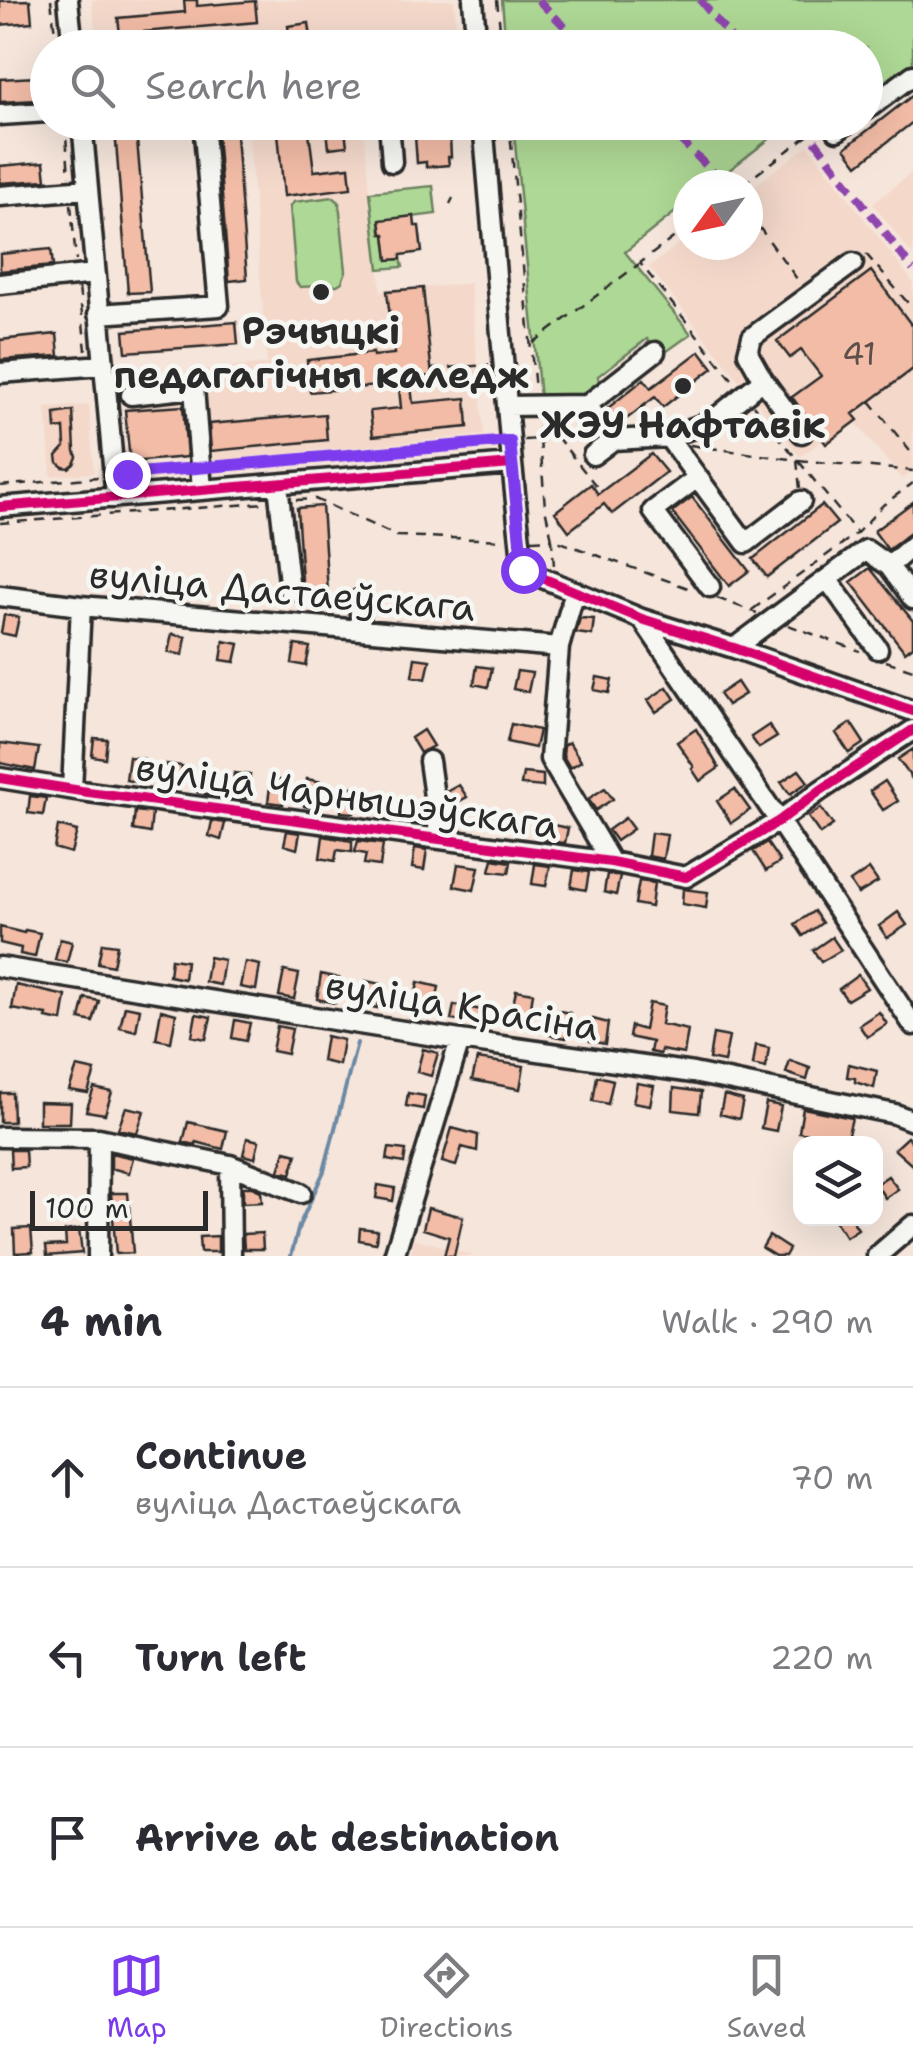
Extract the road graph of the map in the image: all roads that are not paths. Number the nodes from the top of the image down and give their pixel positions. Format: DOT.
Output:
graph roads {
  1 [pos="68,0"];
  2 [pos="473,0"];
  3 [pos="72,30"];
  4 [pos="476,30"];
  5 [pos="913,74"];
  6 [pos="883,97"];
  7 [pos="30,113"];
  8 [pos="0,115"];
  9 [pos="81,140"];
  10 [pos="205,140"];
  11 [pos="390,140"];
  12 [pos="485,140"];
  13 [pos="392,162"];
  14 [pos="78,190"];
  15 [pos="0,196"];
  16 [pos="853,264"];
  17 [pos="86,275"];
  18 [pos="0,284"];
  19 [pos="98,314"];
  20 [pos="655,352"];
  21 [pos="95,366"];
  22 [pos="0,373"];
  23 [pos="763,380"];
  24 [pos="131,394"];
  25 [pos="588,405"];
  26 [pos="507,406"];
  27 [pos="802,433"];
  28 [pos="668,437"];
  29 [pos="613,440"];
  30 [pos="593,455"];
  31 [pos="512,464"];
  32 [pos="697,478"];
  33 [pos="278,485"];
  34 [pos="202,490"];
  35 [pos="116,498"];
  36 [pos="800,501"];
  37 [pos="0,508"];
  38 [pos="913,545"];
  39 [pos="889,566"];
  40 [pos="828,579"];
  41 [pos="710,587"];
  42 [pos="575,591"];
  43 [pos="290,592"];
  44 [pos="0,596"];
  45 [pos="913,599"];
  46 [pos="359,600"];
  47 [pos="81,606"];
  48 [pos="642,619"];
  49 [pos="361,630"];
  50 [pos="560,648"];
  51 [pos="734,648"];
  52 [pos="878,648"];
  53 [pos="912,710"];
  54 [pos="913,730"];
  55 [pos="429,761"];
  56 [pos="0,778"];
  57 [pos="72,789"];
  58 [pos="779,821"];
  59 [pos="440,839"];
  60 [pos="611,862"];
  61 [pos="0,967"];
  62 [pos="913,1025"];
  63 [pos="460,1040"];
  64 [pos="913,1121"];
  65 [pos="0,1137"];
  66 [pos="99,1138"];
  67 [pos="230,1165"];
  68 [pos="301,1193"];
  69 [pos="913,1224"];
  70 [pos="98,1256"];
  71 [pos="231,1256"];
  72 [pos="394,1256"];
  73 [pos="877,1256"];
  1 -- 3 [label="street"];
  2 -- 4 [label="street"];
  5 -- 6 [label="street"];
  7 -- 8 [label="street"];
  9 -- 14 [label="street"];
  10 -- 19 [label="street"];
  11 -- 13 [label="street"];
  12 -- 26 [label="street"];
  14 -- 15 [label="street"];
  14 -- 17 [label="street"];
  16 -- 23 [label="street"];
  17 -- 18 [label="street"];
  17 -- 19 [label="street"];
  19 -- 21 [label="street"];
  20 -- 25 [label="street"];
  21 -- 22 [label="street"];
  21 -- 35 [label="street"];
  23 -- 27 [label="street"];
  23 -- 28 [label="street"];
  24 -- 34 [label="street"];
  25 -- 26 [label="street"];
  25 -- 29 [label="street"];
  26 -- 31 [label="street"];
  28 -- 29 [label="street"];
  28 -- 32 [label="street"];
  29 -- 30 [label="street"];
  31 -- 33 [label="street, вуліца Дастаеўскага"];
  31 -- 42 [label="street, вуліца Дастаеўскага"];
  32 -- 36 [label="street"];
  32 -- 41 [label="street"];
  33 -- 34 [label="street, вуліца Дастаеўскага"];
  33 -- 43 [label="street"];
  34 -- 35 [label="street, вуліца Дастаеўскага"];
  35 -- 37 [label="street, вуліца Дастаеўскага"];
  38 -- 39 [label="street"];
  39 -- 40 [label="street"];
  39 -- 45 [label="street"];
  40 -- 51 [label="street"];
  40 -- 52 [label="street"];
  42 -- 48 [label="street, вуліца Дастаеўскага"];
  42 -- 50 [label="street"];
  44 -- 47 [label="street, вуліца Дастаеўскага"];
  46 -- 49 [label="street"];
  47 -- 49 [label="street, вуліца Дастаеўскага"];
  47 -- 57 [label="street"];
  48 -- 51 [label="street, вуліца Дастаеўскага"];
  48 -- 58 [label="street"];
  49 -- 50 [label="street, вуліца Дастаеўскага"];
  50 -- 60 [label="street"];
  51 -- 53 [label="street, вуліца Дастаеўскага"];
  54 -- 58 [label="street"];
  55 -- 59 [label="street"];
  56 -- 57 [label="street, вуліца Чарнышэўскага"];
  57 -- 59 [label="street, вуліца Чарнышэўскага"];
  58 -- 60 [label="street, вуліца Чарнышэўскага"];
  58 -- 62 [label="street"];
  59 -- 60 [label="street, вуліца Чарнышэўскага"];
  61 -- 63 [label="street, вуліца Красіна"];
  63 -- 64 [label="street, вуліца Красіна"];
  63 -- 72 [label="street"];
  65 -- 66 [label="street"];
  66 -- 67 [label="street"];
  66 -- 70 [label="street"];
  67 -- 68 [label="street"];
  67 -- 71 [label="street"];
  69 -- 73 [label="street"];
}
